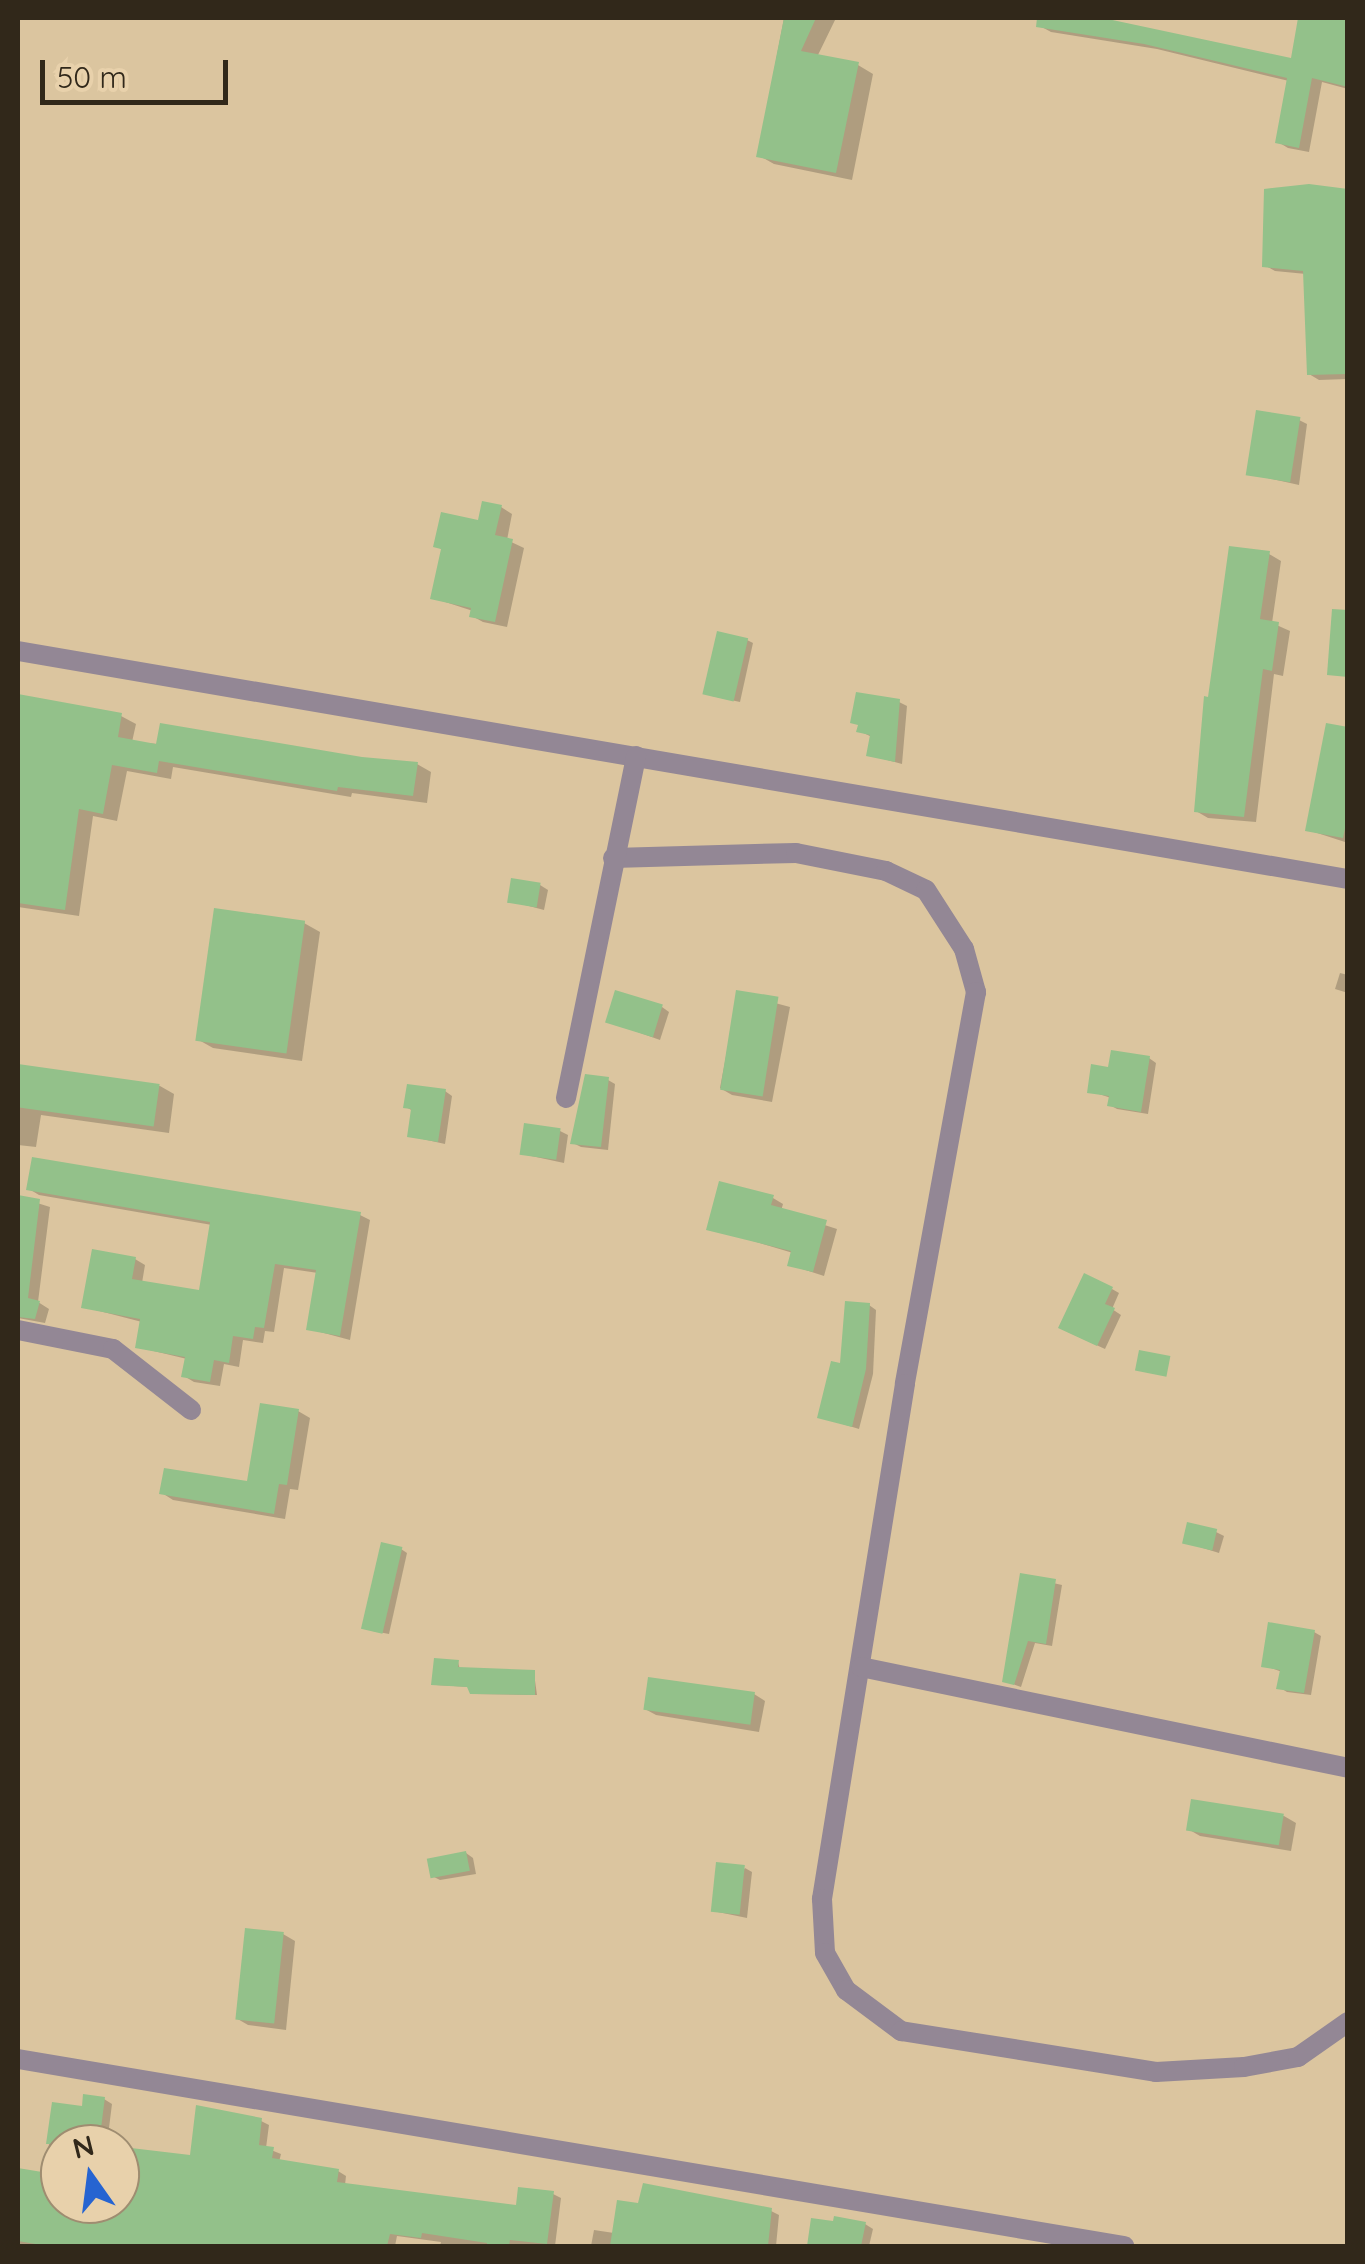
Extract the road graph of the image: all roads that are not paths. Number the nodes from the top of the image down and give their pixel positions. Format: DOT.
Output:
graph roads {
  1 [pos="18,652"];
  2 [pos="636,756"];
  3 [pos="613,858"];
  4 [pos="1348,880"];
  5 [pos="566,1098"];
  6 [pos="18,1330"];
  7 [pos="191,1410"];
  8 [pos="861,1667"];
  9 [pos="1348,1768"];
  10 [pos="1348,2022"];
  11 [pos="18,2059"];
  12 [pos="1124,2246"];
  1 -- 2 [label="street"];
  2 -- 3 [label="street"];
  2 -- 4 [label="street"];
  3 -- 5 [label="street"];
  3 -- 8 [label="street"];
  6 -- 7 [label="street"];
  8 -- 9 [label="street"];
  8 -- 10 [label="street"];
  11 -- 12 [label="street"];
}
